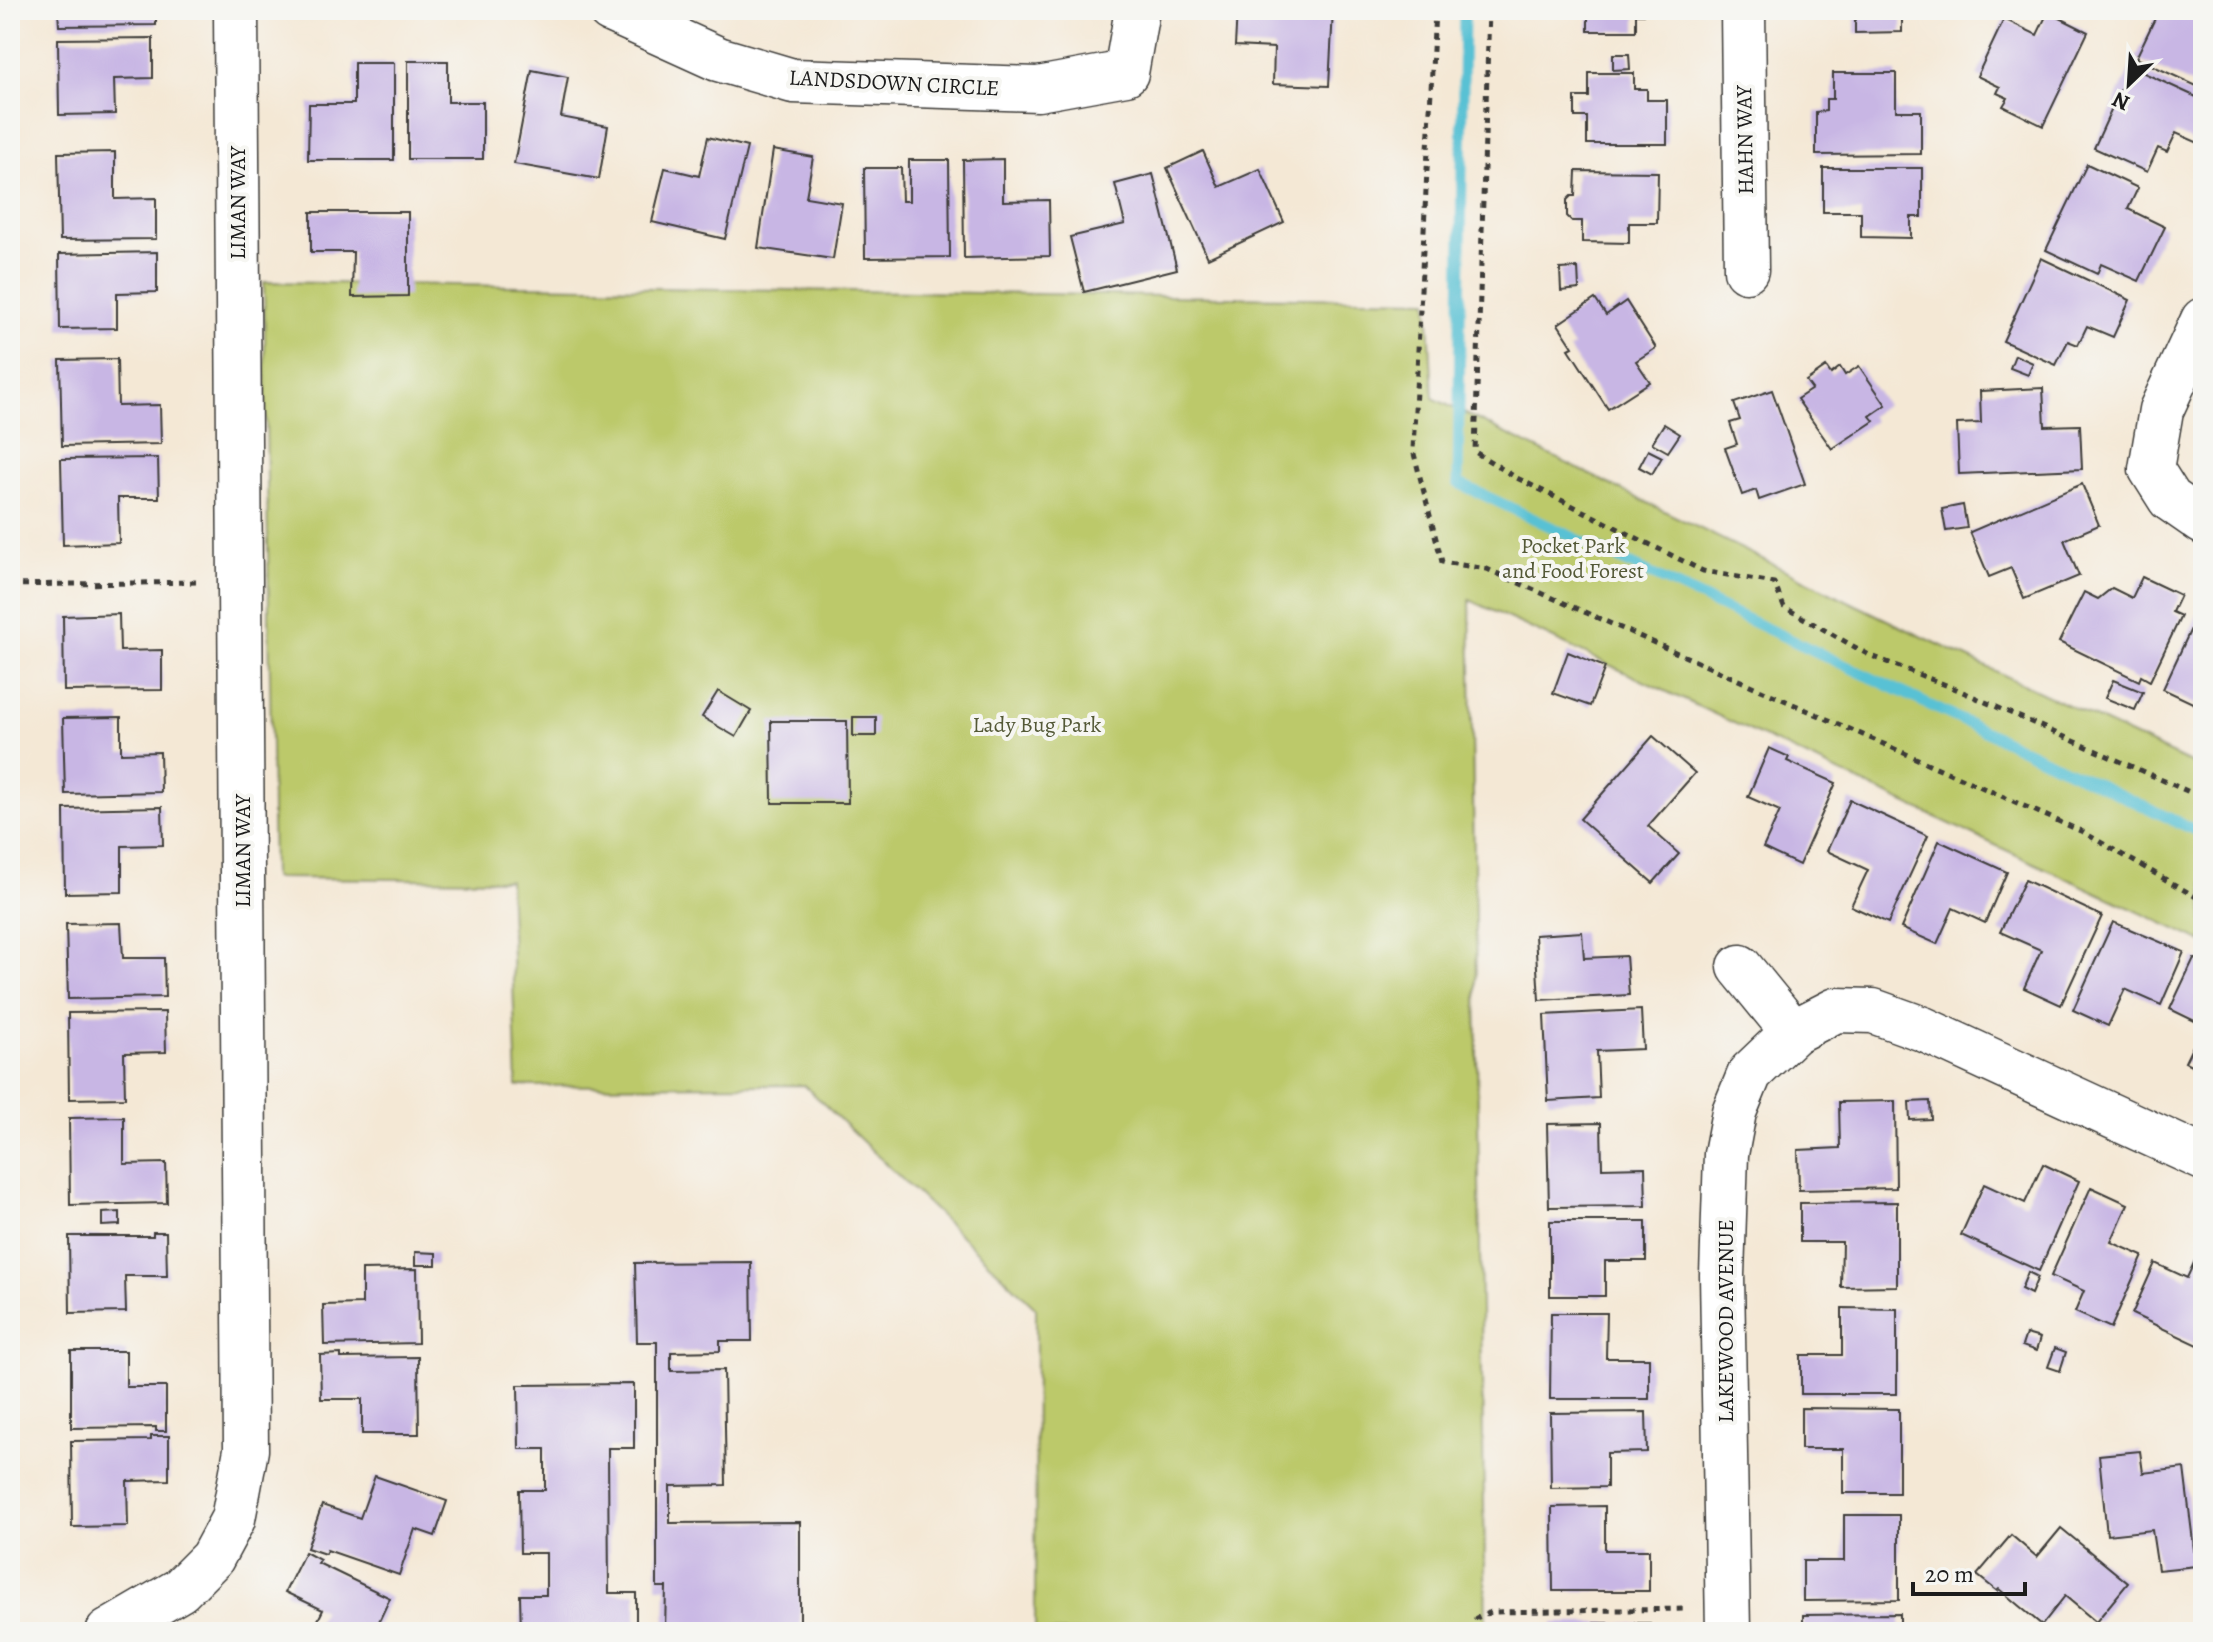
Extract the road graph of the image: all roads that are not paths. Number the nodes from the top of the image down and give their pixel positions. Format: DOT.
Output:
graph roads {
  1 [pos="236,10"];
  2 [pos="610,10"];
  3 [pos="1137,10"];
  4 [pos="1743,10"];
  5 [pos="1746,270"];
  6 [pos="2203,320"];
  7 [pos="2203,522"];
  8 [pos="1740,967"];
  9 [pos="1793,1032"];
  10 [pos="2203,1158"];
  11 [pos="1710,1620"];
  12 [pos="108,1632"];
  1 -- 12 [label="street, LIMAN WAY"];
  2 -- 3 [label="street, LANDSDOWN CIRCLE"];
  4 -- 5 [label="street, HAHN WAY"];
  6 -- 7 [label="street"];
  8 -- 9 [label="street"];
  9 -- 10 [label="street, LAKEWOOD AVENUE"];
  9 -- 11 [label="street, LAKEWOOD AVENUE"];
}
